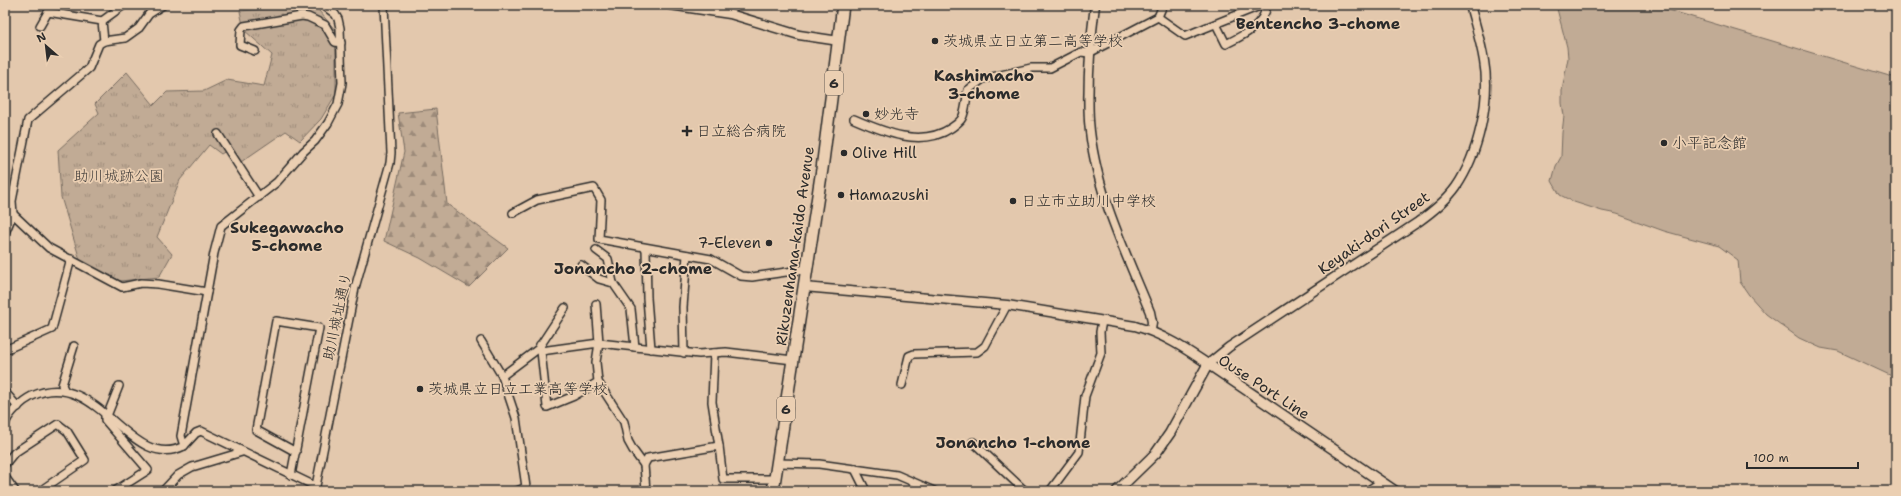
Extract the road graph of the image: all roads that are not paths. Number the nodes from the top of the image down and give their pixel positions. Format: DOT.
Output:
graph roads {
  1 [pos="124,5"];
  2 [pos="163,5"];
  3 [pos="323,5"];
  4 [pos="384,5"];
  5 [pos="670,5"];
  6 [pos="843,5"];
  7 [pos="1095,5"];
  8 [pos="1163,5"];
  9 [pos="1267,5"];
  10 [pos="1470,5"];
  11 [pos="1259,6"];
  12 [pos="1158,16"];
  13 [pos="102,22"];
  14 [pos="1216,24"];
  15 [pos="40,26"];
  16 [pos="104,41"];
  17 [pos="839,41"];
  18 [pos="341,42"];
  19 [pos="255,51"];
  20 [pos="1089,53"];
  21 [pos="854,119"];
  22 [pos="218,134"];
  23 [pos="259,197"];
  24 [pos="513,213"];
  25 [pos="13,214"];
  26 [pos="5,233"];
  27 [pos="646,248"];
  28 [pos="596,250"];
  29 [pos="687,255"];
  30 [pos="71,259"];
  31 [pos="581,265"];
  32 [pos="807,269"];
  33 [pos="613,282"];
  34 [pos="804,287"];
  35 [pos="207,292"];
  36 [pos="596,304"];
  37 [pos="1007,304"];
  38 [pos="565,308"];
  39 [pos="1102,321"];
  40 [pos="1151,330"];
  41 [pos="481,341"];
  42 [pos="599,343"];
  43 [pos="74,346"];
  44 [pos="635,347"];
  45 [pos="541,348"];
  46 [pos="651,349"];
  47 [pos="5,350"];
  48 [pos="684,352"];
  49 [pos="714,353"];
  50 [pos="793,360"];
  51 [pos="1208,364"];
  52 [pos="502,376"];
  53 [pos="598,382"];
  54 [pos="902,385"];
  55 [pos="119,386"];
  56 [pos="65,391"];
  57 [pos="5,392"];
  58 [pos="18,407"];
  59 [pos="106,415"];
  60 [pos="5,424"];
  61 [pos="973,442"];
  62 [pos="184,446"];
  63 [pos="719,446"];
  64 [pos="242,452"];
  65 [pos="296,452"];
  66 [pos="777,463"];
  67 [pos="5,464"];
  68 [pos="644,465"];
  69 [pos="855,469"];
  70 [pos="291,475"];
  71 [pos="5,476"];
  72 [pos="775,478"];
  73 [pos="1381,482"];
  74 [pos="315,489"];
  75 [pos="15,491"];
  76 [pos="40,491"];
  77 [pos="115,491"];
  78 [pos="163,491"];
  79 [pos="517,491"];
  80 [pos="646,491"];
  81 [pos="773,491"];
  82 [pos="866,491"];
  83 [pos="934,491"];
  84 [pos="1025,491"];
  85 [pos="1050,491"];
  86 [pos="1117,491"];
  87 [pos="1367,491"];
  88 [pos="1395,491"];
  1 -- 13 [label="street"];
  2 -- 16 [label="street"];
  3 -- 18 [label="street"];
  4 -- 74 [label="street, 助川城址通り"];
  5 -- 17 [label="street"];
  6 -- 17 [label="highway, Rikuzenhama-kaido Avenue / 6"];
  7 -- 20 [label="street"];
  8 -- 12 [label="street"];
  9 -- 14 [label="street"];
  10 -- 51 [label="street, Keyaki-dori Street"];
  11 -- 14 [label="street"];
  12 -- 14 [label="street"];
  12 -- 20 [label="street"];
  13 -- 15 [label="street"];
  13 -- 16 [label="street"];
  16 -- 25 [label="street"];
  17 -- 32 [label="highway, Rikuzenhama-kaido Avenue / 6"];
  18 -- 19 [label="street"];
  18 -- 23 [label="street"];
  20 -- 21 [label="street"];
  20 -- 40 [label="street"];
  22 -- 23 [label="street"];
  23 -- 35 [label="street"];
  24 -- 27 [label="street"];
  25 -- 26 [label="street"];
  25 -- 30 [label="street"];
  27 -- 29 [label="street"];
  27 -- 46 [label="street"];
  28 -- 33 [label="street"];
  29 -- 32 [label="street"];
  29 -- 48 [label="street"];
  30 -- 35 [label="street"];
  30 -- 47 [label="street"];
  31 -- 33 [label="street"];
  32 -- 34 [label="highway, Rikuzenhama-kaido Avenue / 6"];
  33 -- 44 [label="street"];
  34 -- 37 [label="street"];
  34 -- 50 [label="highway, Rikuzenhama-kaido Avenue / 6"];
  35 -- 62 [label="street"];
  36 -- 42 [label="street"];
  37 -- 39 [label="street"];
  37 -- 54 [label="street"];
  38 -- 45 [label="street"];
  39 -- 40 [label="street"];
  39 -- 85 [label="street"];
  40 -- 51 [label="street"];
  41 -- 52 [label="street"];
  42 -- 44 [label="street"];
  42 -- 45 [label="street"];
  42 -- 53 [label="street"];
  43 -- 56 [label="street"];
  44 -- 46 [label="street"];
  45 -- 52 [label="street"];
  45 -- 53 [label="street"];
  46 -- 48 [label="street"];
  48 -- 49 [label="street"];
  49 -- 50 [label="street"];
  49 -- 63 [label="street"];
  50 -- 66 [label="highway, Rikuzenhama-kaido Avenue / 6"];
  51 -- 73 [label="main road, Ouse Port Line"];
  51 -- 86 [label="main road, Ouse Port Line"];
  52 -- 79 [label="street"];
  53 -- 68 [label="street"];
  55 -- 59 [label="street"];
  56 -- 58 [label="street"];
  56 -- 59 [label="street"];
  57 -- 58 [label="street"];
  58 -- 60 [label="street"];
  59 -- 62 [label="street"];
  59 -- 77 [label="street"];
  61 -- 84 [label="street"];
  62 -- 64 [label="street"];
  63 -- 68 [label="street"];
  63 -- 72 [label="street"];
  64 -- 70 [label="street"];
  64 -- 78 [label="street"];
  65 -- 65 [label="street"];
  65 -- 70 [label="street"];
  66 -- 69 [label="street"];
  66 -- 72 [label="highway, Rikuzenhama-kaido Avenue / 6"];
  67 -- 76 [label="street"];
  68 -- 80 [label="street"];
  69 -- 82 [label="street"];
  69 -- 83 [label="street"];
  70 -- 74 [label="street"];
  71 -- 75 [label="street"];
  72 -- 81 [label="highway, Rikuzenhama-kaido Avenue / 6"];
  73 -- 87 [label="street"];
  73 -- 88 [label="main road, Ouse Port Line"];
}
